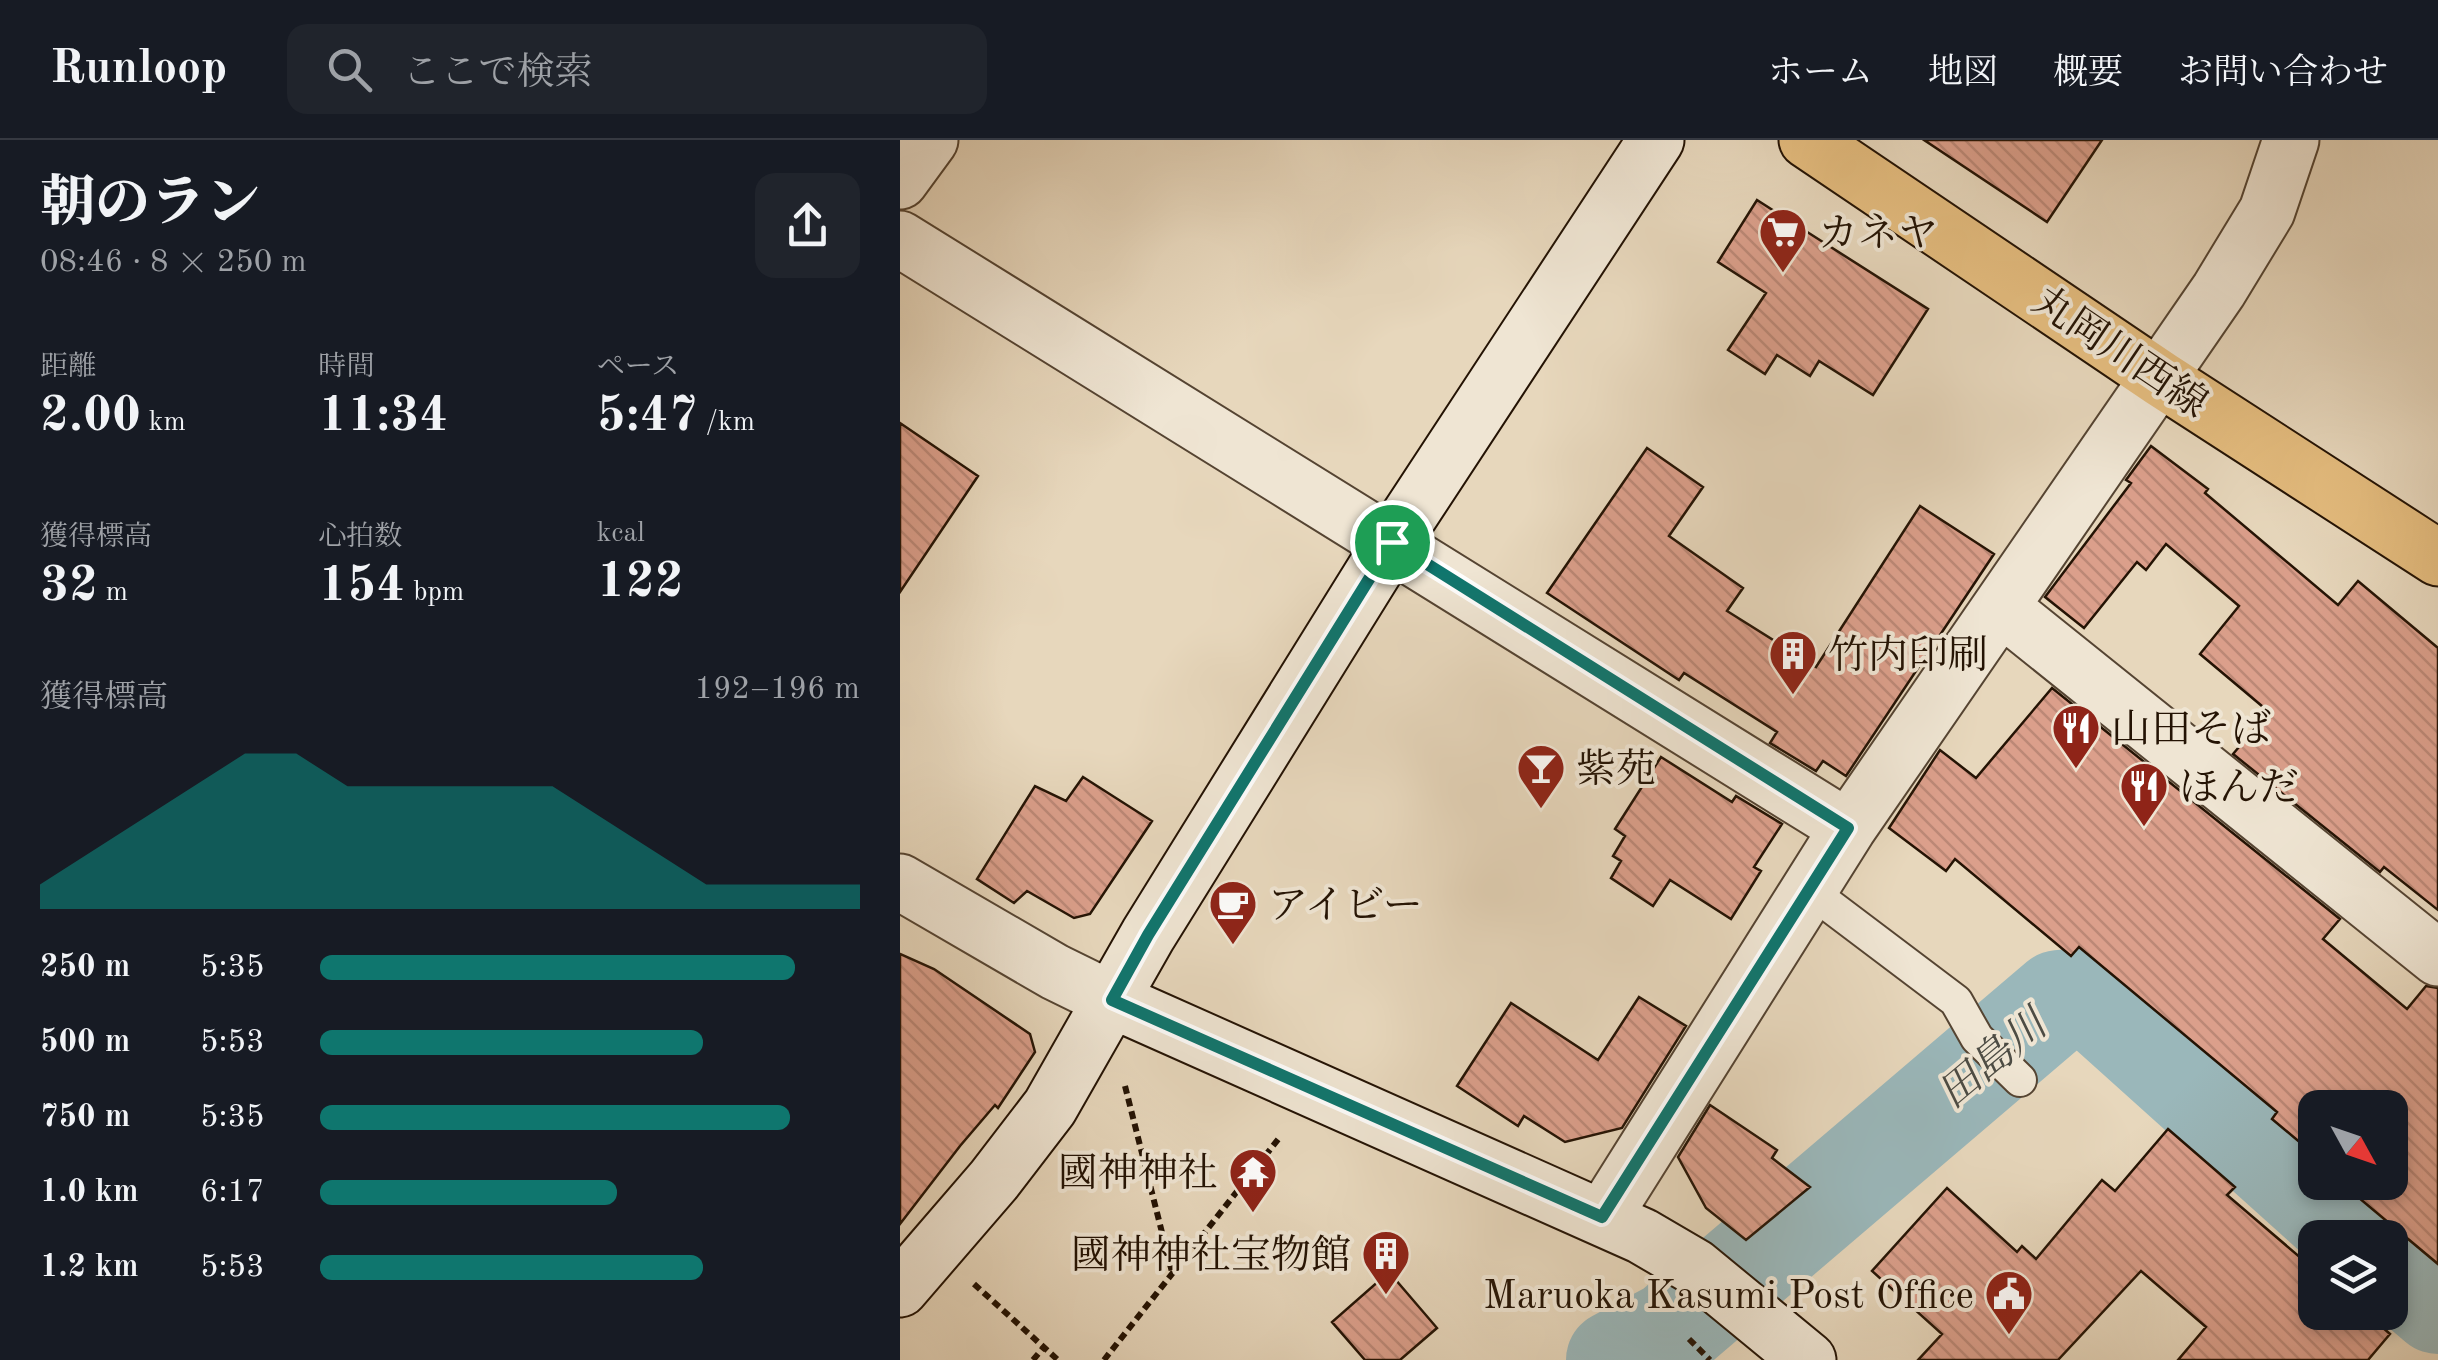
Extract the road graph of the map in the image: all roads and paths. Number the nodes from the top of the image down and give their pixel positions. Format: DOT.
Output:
graph roads {
  1 [pos="930,140"];
  2 [pos="1656,140"];
  3 [pos="1807,140"];
  4 [pos="2291,140"];
  5 [pos="900,181"];
  6 [pos="900,239"];
  7 [pos="2161,379"];
  8 [pos="1392,542"];
  9 [pos="2438,558"];
  10 [pos="2002,608"];
  11 [pos="1848,828"];
  12 [pos="900,882"];
  13 [pos="1809,890"];
  14 [pos="2438,958"];
  15 [pos="1112,1000"];
  16 [pos="1121,1067"];
  17 [pos="2020,1080"];
  18 [pos="1290,1124"];
  19 [pos="1602,1217"];
  20 [pos="917,1269"];
  21 [pos="1172,1274"];
  22 [pos="1044,1347"];
  23 [pos="1699,1350"];
  24 [pos="1795,1350"];
  25 [pos="1033,1360"];
  26 [pos="1058,1360"];
  27 [pos="1104,1360"];
  28 [pos="1710,1360"];
  1 -- 5 [label="street"];
  2 -- 8 [label="street"];
  3 -- 7 [label="main road, 丸岡川西線"];
  4 -- 7 [label="street"];
  6 -- 8 [label="street"];
  7 -- 9 [label="main road, 丸岡川西線"];
  7 -- 10 [label="street"];
  8 -- 11 [label="street"];
  8 -- 15 [label="street"];
  10 -- 11 [label="street"];
  10 -- 14 [label="street"];
  11 -- 13 [label="street"];
  12 -- 15 [label="street"];
  13 -- 17 [label="lane"];
  13 -- 19 [label="street"];
  15 -- 19 [label="street"];
  15 -- 20 [label="street"];
  16 -- 21 [label="path"];
  18 -- 21 [label="path"];
  19 -- 24 [label="street"];
  20 -- 22 [label="path"];
  21 -- 27 [label="path"];
  22 -- 25 [label="path"];
  22 -- 26 [label="path"];
  23 -- 28 [label="path"];
}
